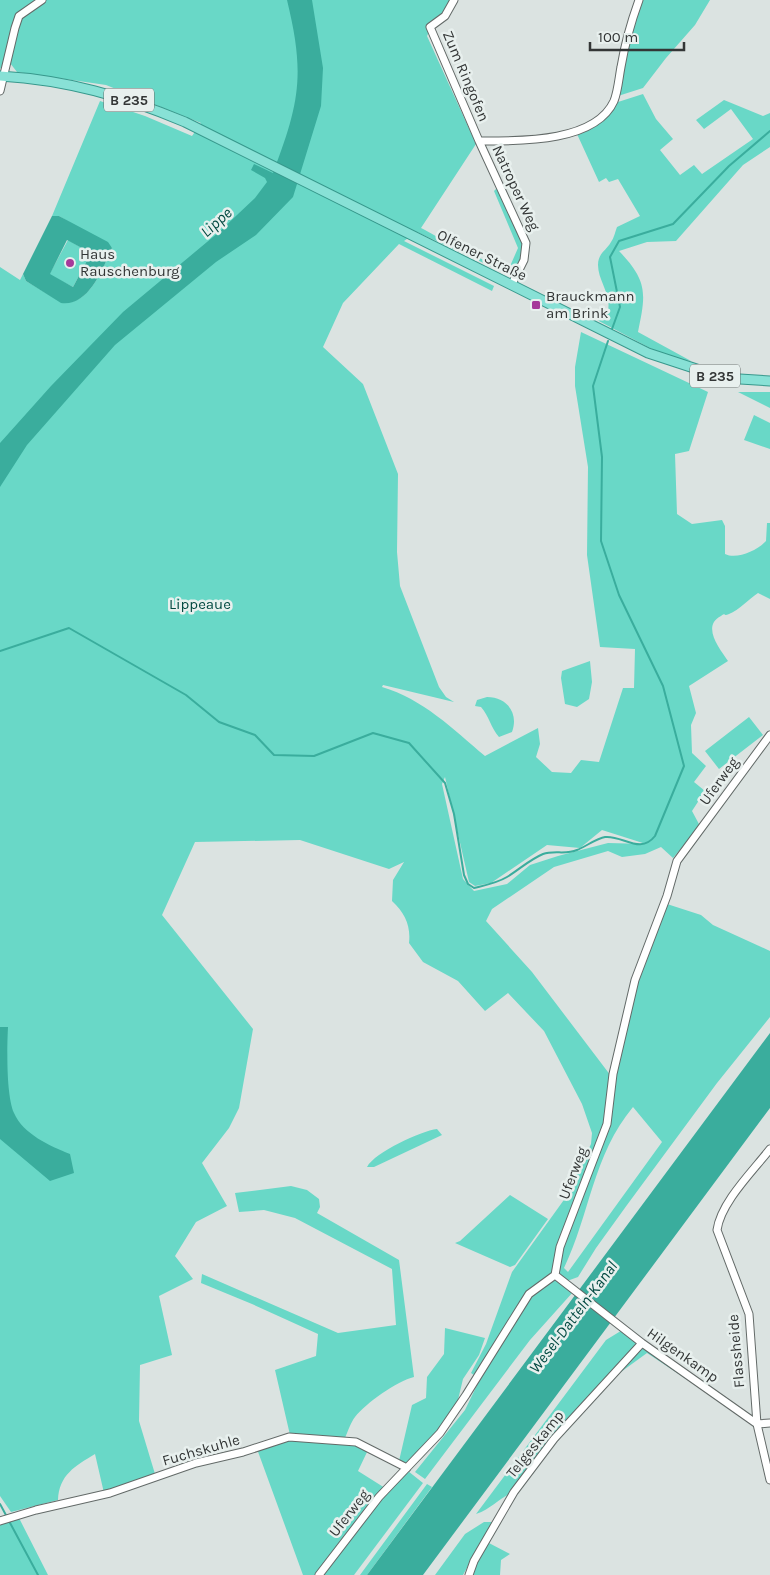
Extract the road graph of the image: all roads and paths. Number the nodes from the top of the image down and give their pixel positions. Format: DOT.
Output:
graph roads {
  1 [pos="42,0"];
  2 [pos="454,0"];
  3 [pos="639,0"];
  4 [pos="2,76"];
  5 [pos="0,91"];
  6 [pos="480,141"];
  7 [pos="512,284"];
  8 [pos="770,381"];
  9 [pos="770,735"];
  10 [pos="770,1149"];
  11 [pos="555,1275"];
  12 [pos="642,1343"];
  13 [pos="770,1423"];
  14 [pos="757,1424"];
  15 [pos="407,1468"];
  16 [pos="770,1480"];
  17 [pos="0,1521"];
  18 [pos="319,1575"];
  19 [pos="469,1575"];
  1 -- 4 [label="street"];
  2 -- 6 [label="street, Zum Ringofen"];
  3 -- 6 [label="street, Natroper Weg"];
  4 -- 5 [label="street"];
  4 -- 7 [label="main road, Olfener Straße / B 235"];
  6 -- 7 [label="street, Natroper Weg"];
  7 -- 8 [label="main road, Olfener Straße / B 235"];
  9 -- 11 [label="street, Uferweg"];
  10 -- 14 [label="street, Flassheide"];
  11 -- 12 [label="street, Hilgenkamp"];
  11 -- 15 [label="street, Uferweg"];
  12 -- 14 [label="street, Hilgenkamp"];
  12 -- 19 [label="street, Telgeskamp"];
  13 -- 14 [label="street"];
  14 -- 16 [label="street"];
  15 -- 17 [label="street, Fuchskuhle"];
  15 -- 18 [label="street, Uferweg"];
}
